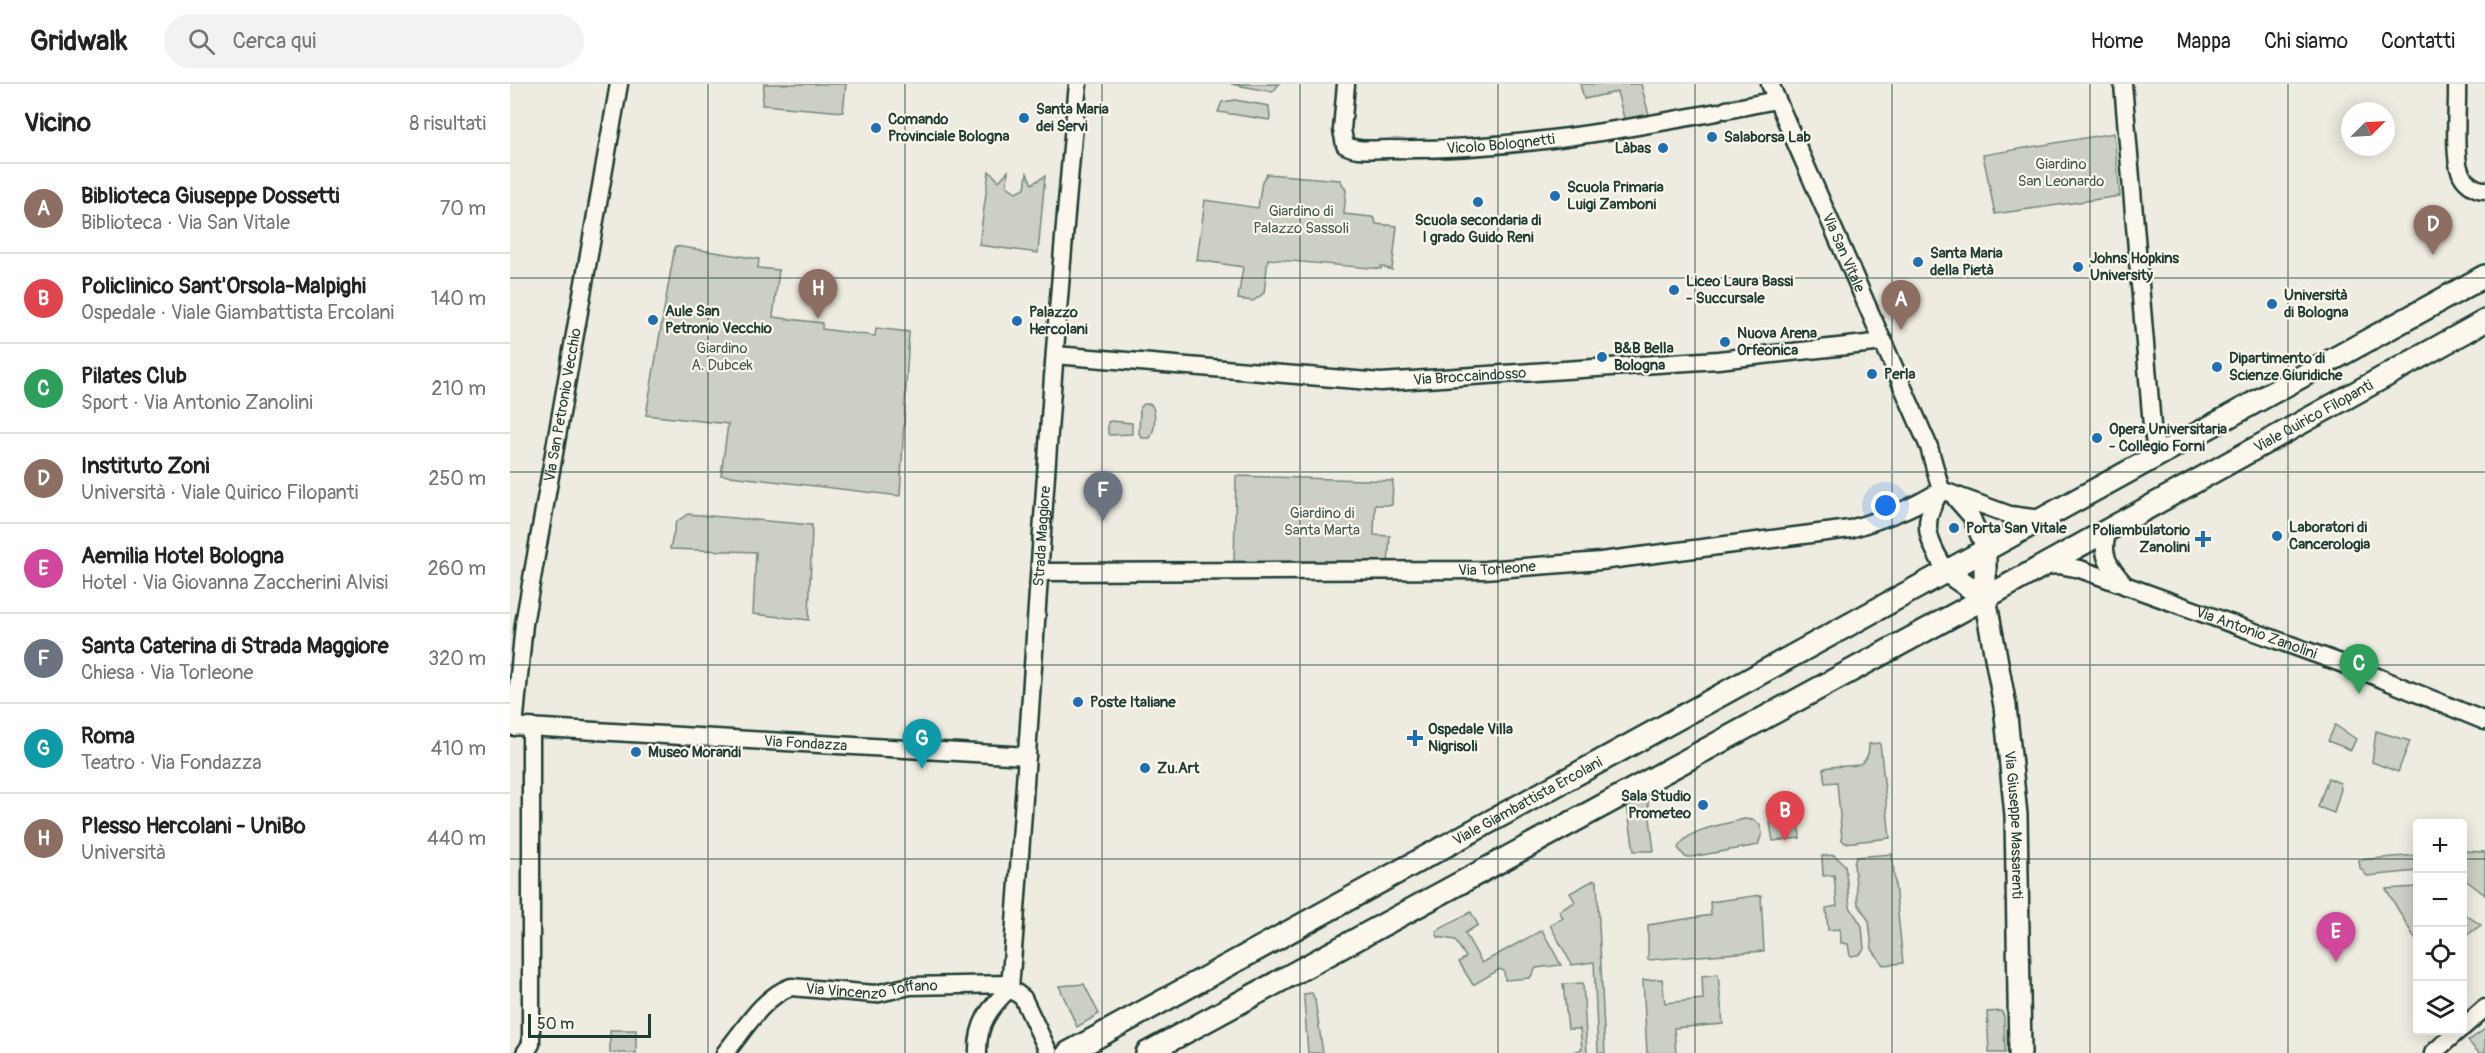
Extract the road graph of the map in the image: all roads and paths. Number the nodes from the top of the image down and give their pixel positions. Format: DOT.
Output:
graph roads {
  1 [pos="619,84"];
  2 [pos="1078,84"];
  3 [pos="1346,84"];
  4 [pos="1770,84"];
  5 [pos="2123,84"];
  6 [pos="2457,84"];
  7 [pos="1776,100"];
  8 [pos="2485,189"];
  9 [pos="2485,276"];
  10 [pos="2485,321"];
  11 [pos="1884,342"];
  12 [pos="1054,355"];
  13 [pos="2157,455"];
  14 [pos="1947,494"];
  15 [pos="2041,519"];
  16 [pos="2109,529"];
  17 [pos="1985,549"];
  18 [pos="2042,566"];
  19 [pos="1946,571"];
  20 [pos="1041,572"];
  21 [pos="2127,587"];
  22 [pos="1985,598"];
  23 [pos="2485,722"];
  24 [pos="512,727"];
  25 [pos="531,728"];
  26 [pos="1027,756"];
  27 [pos="1010,986"];
  28 [pos="2485,1008"];
  29 [pos="2467,1024"];
  30 [pos="2454,1035"];
  31 [pos="976,1048"];
  32 [pos="525,1053"];
  33 [pos="725,1053"];
  34 [pos="1049,1053"];
  35 [pos="1068,1053"];
  36 [pos="1147,1053"];
  37 [pos="2020,1053"];
  38 [pos="2433,1053"];
  1 -- 24 [label="street, Via San Petronio Vecchio"];
  2 -- 12 [label="street, Strada Maggiore"];
  3 -- 7 [label="street, Vicolo Bolognetti"];
  4 -- 7 [label="street, Via San Vitale"];
  5 -- 13 [label="street"];
  6 -- 8 [label="street"];
  7 -- 11 [label="street, Via San Vitale"];
  9 -- 13 [label="main road"];
  10 -- 16 [label="main road, Viale Quirico Filopanti"];
  11 -- 12 [label="street, Via Broccaindosso"];
  11 -- 14 [label="street, Via San Vitale"];
  12 -- 20 [label="street, Strada Maggiore"];
  13 -- 15 [label="main road"];
  14 -- 15 [label="street"];
  14 -- 17 [label="street"];
  14 -- 19 [label="street"];
  14 -- 20 [label="street, Via Torleone"];
  15 -- 17 [label="main road"];
  16 -- 18 [label="main road, Viale Quirico Filopanti"];
  16 -- 21 [label="street"];
  17 -- 19 [label="main road, Viale Giambattista Ercolani"];
  17 -- 22 [label="main road, Via Giuseppe Massarenti"];
  18 -- 21 [label="street, Via Antonio Zanolini"];
  18 -- 22 [label="main road, Viale Quirico Filopanti"];
  19 -- 22 [label="main road"];
  19 -- 35 [label="main road, Viale Giambattista Ercolani"];
  20 -- 26 [label="street, Strada Maggiore"];
  21 -- 23 [label="street, Via Antonio Zanolini"];
  22 -- 36 [label="main road"];
  22 -- 37 [label="main road, Via Giuseppe Massarenti"];
  24 -- 25 [label="street, Via Fondazza"];
  25 -- 26 [label="street, Via Fondazza"];
  25 -- 32 [label="street"];
  26 -- 27 [label="street, Strada Maggiore"];
  27 -- 31 [label="street"];
  27 -- 33 [label="street, Via Vincenzo Toffano"];
  27 -- 34 [label="street"];
  28 -- 29 [label="street"];
  30 -- 38 [label="street"];
}
